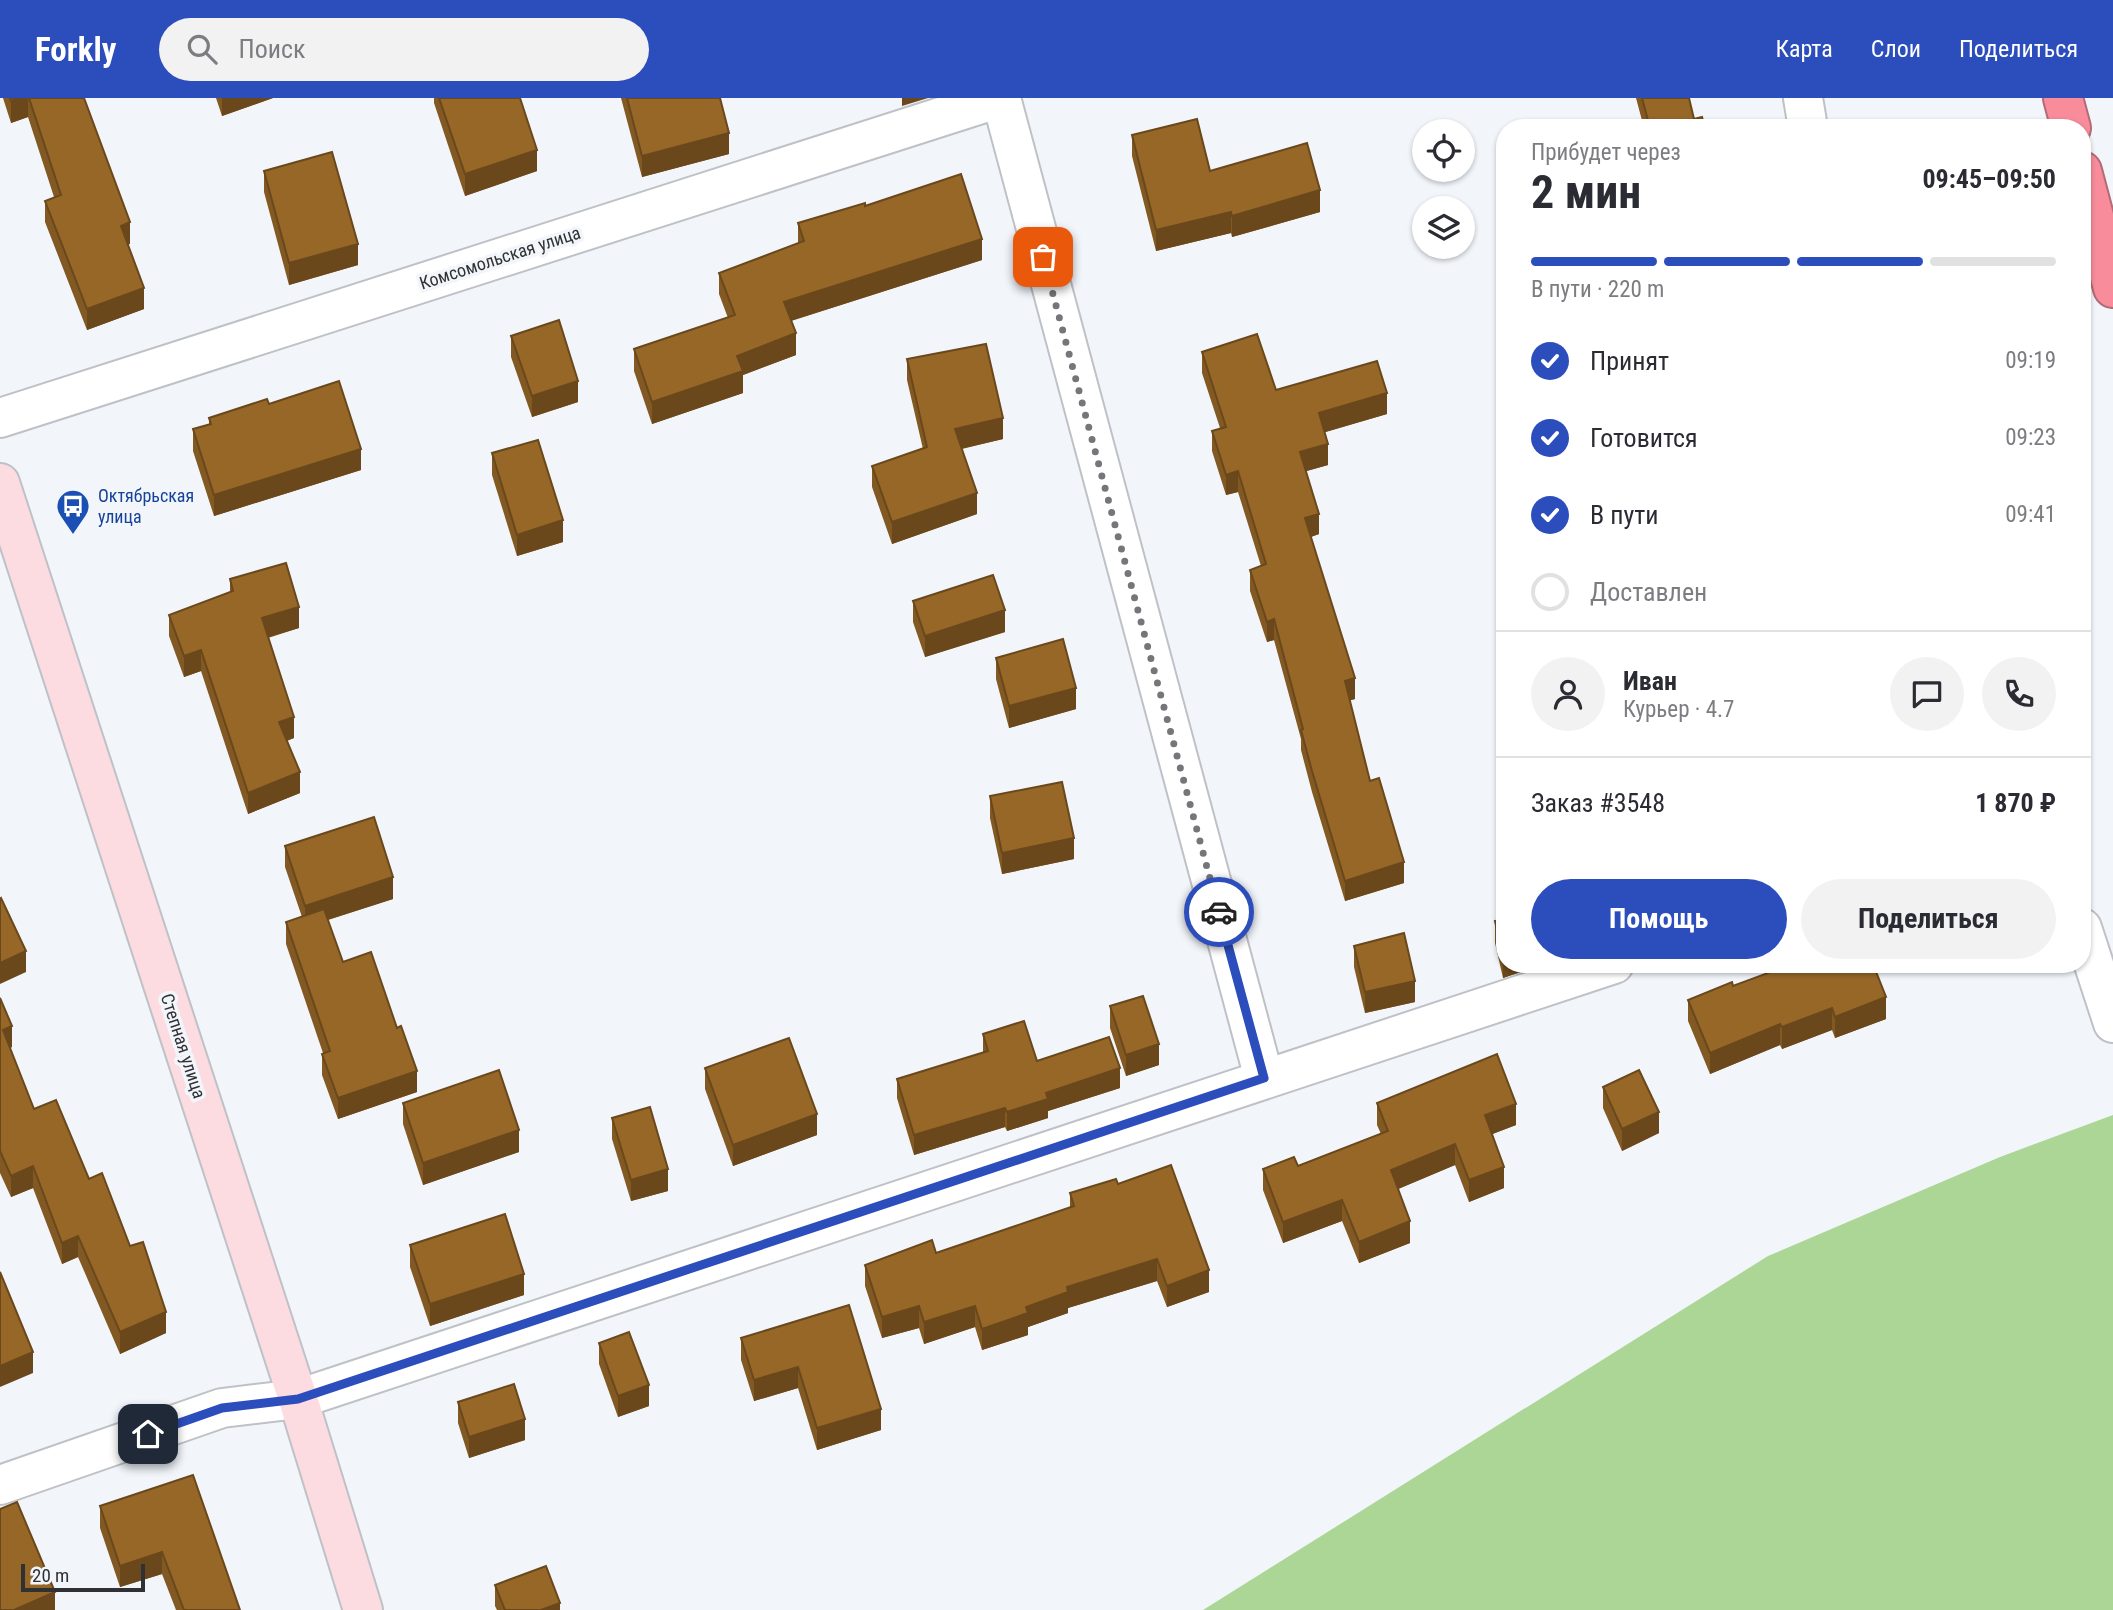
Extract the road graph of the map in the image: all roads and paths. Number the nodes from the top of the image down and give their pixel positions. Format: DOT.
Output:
graph roads {
  1 [pos="1000,98"];
  2 [pos="1803,98"];
  3 [pos="2063,98"];
  4 [pos="1806,119"];
  5 [pos="2069,119"];
  6 [pos="2091,206"];
  7 [pos="2113,288"];
  8 [pos="0,418"];
  9 [pos="0,483"];
  10 [pos="2091,956"];
  11 [pos="1586,973"];
  12 [pos="2113,1023"];
  13 [pos="1264,1078"];
  14 [pos="298,1399"];
  15 [pos="0,1485"];
  16 [pos="363,1610"];
  1 -- 8 [label="street, Комсомольская улица"];
  1 -- 13 [label="street"];
  2 -- 4 [label="street"];
  3 -- 5 [label="highway"];
  6 -- 7 [label="highway"];
  9 -- 14 [label="main road, Степная улица"];
  10 -- 12 [label="street"];
  11 -- 13 [label="street"];
  13 -- 14 [label="street"];
  14 -- 15 [label="street"];
  14 -- 16 [label="main road, Степная улица"];
}
